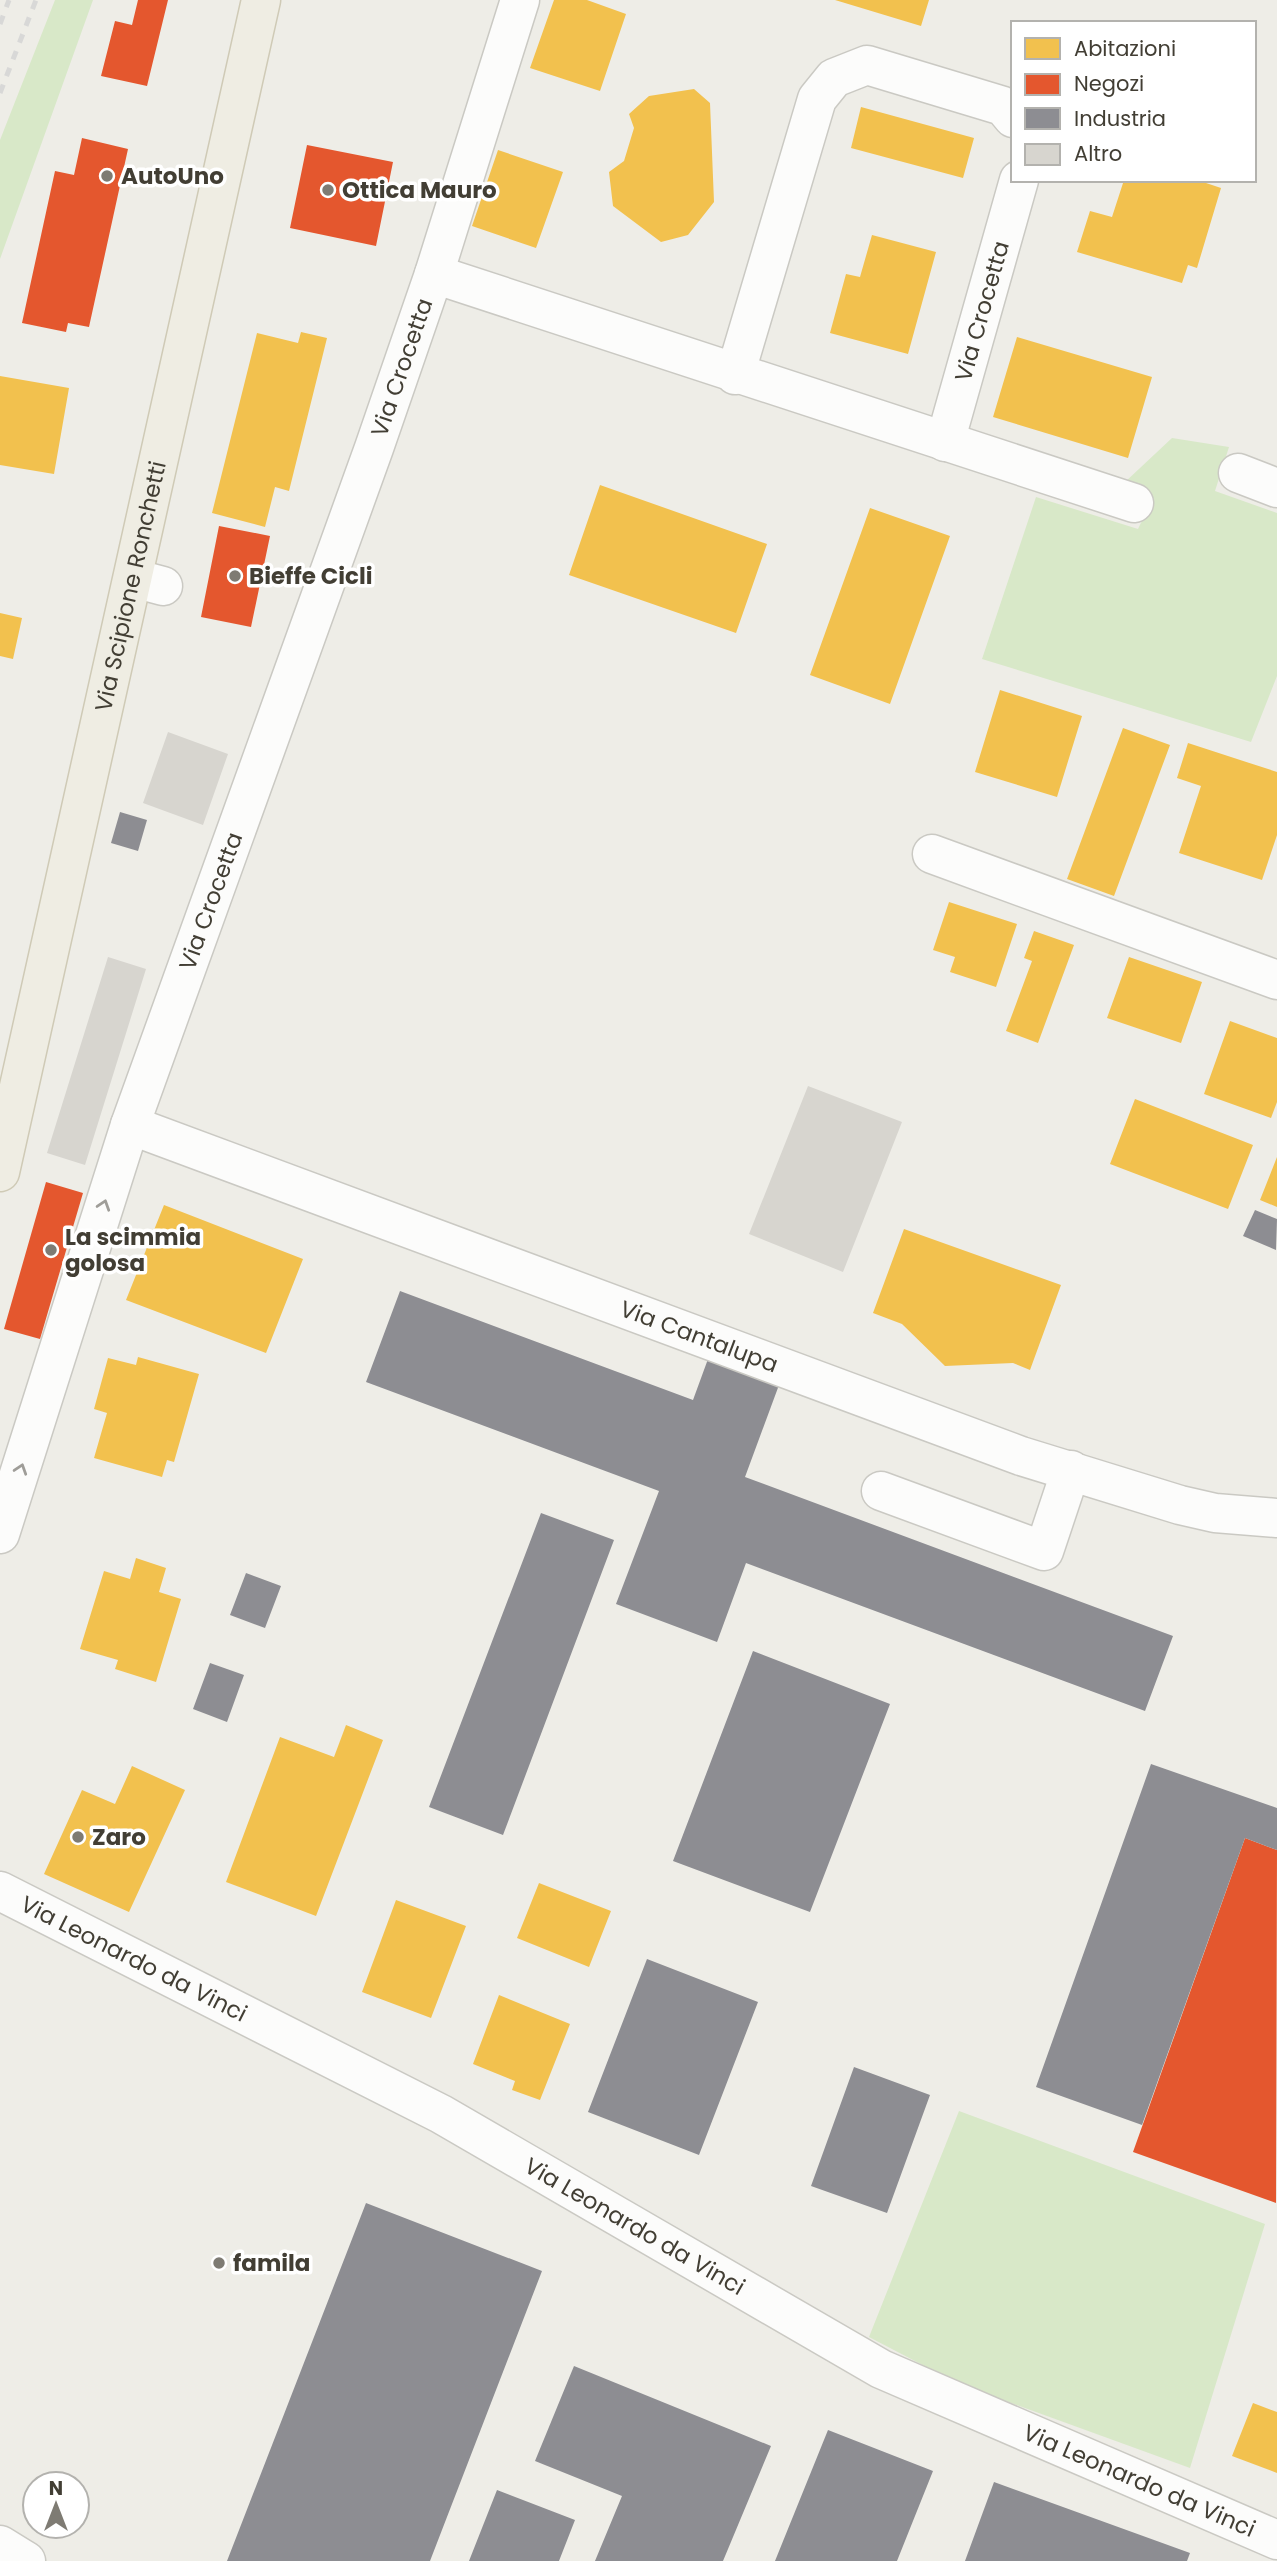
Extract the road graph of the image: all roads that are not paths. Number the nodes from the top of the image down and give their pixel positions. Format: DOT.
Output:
graph roads {
  1 [pos="261,0"];
  2 [pos="520,0"];
  3 [pos="1011,116"];
  4 [pos="1018,182"];
  5 [pos="434,274"];
  6 [pos="736,375"];
  7 [pos="945,442"];
  8 [pos="1238,473"];
  9 [pos="1277,488"];
  10 [pos="1134,503"];
  11 [pos="932,854"];
  12 [pos="1277,980"];
  13 [pos="130,1125"];
  14 [pos="0,1172"];
  15 [pos="1071,1470"];
  16 [pos="881,1491"];
  17 [pos="1277,1518"];
  18 [pos="0,1534"];
  19 [pos="0,1891"];
  20 [pos="1277,2540"];
  21 [pos="0,2545"];
  22 [pos="26,2561"];
  1 -- 14 [label="main road, Via Scipione Ronchetti"];
  2 -- 5 [label="street, Via Crocetta"];
  3 -- 6 [label="street"];
  4 -- 7 [label="street, Via Crocetta"];
  5 -- 6 [label="street, Via Crocetta"];
  5 -- 13 [label="street, Via Crocetta"];
  6 -- 7 [label="street, Via Crocetta"];
  7 -- 10 [label="street, Via Crocetta"];
  8 -- 9 [label="street"];
  11 -- 12 [label="street"];
  13 -- 15 [label="street, Via Cantalupa"];
  18 -- 13 [label="street, Via Crocetta, one-way"];
  15 -- 16 [label="street"];
  15 -- 17 [label="street, Via Cantalupa"];
  19 -- 20 [label="street, Via Leonardo da Vinci"];
  21 -- 22 [label="street"];
}
